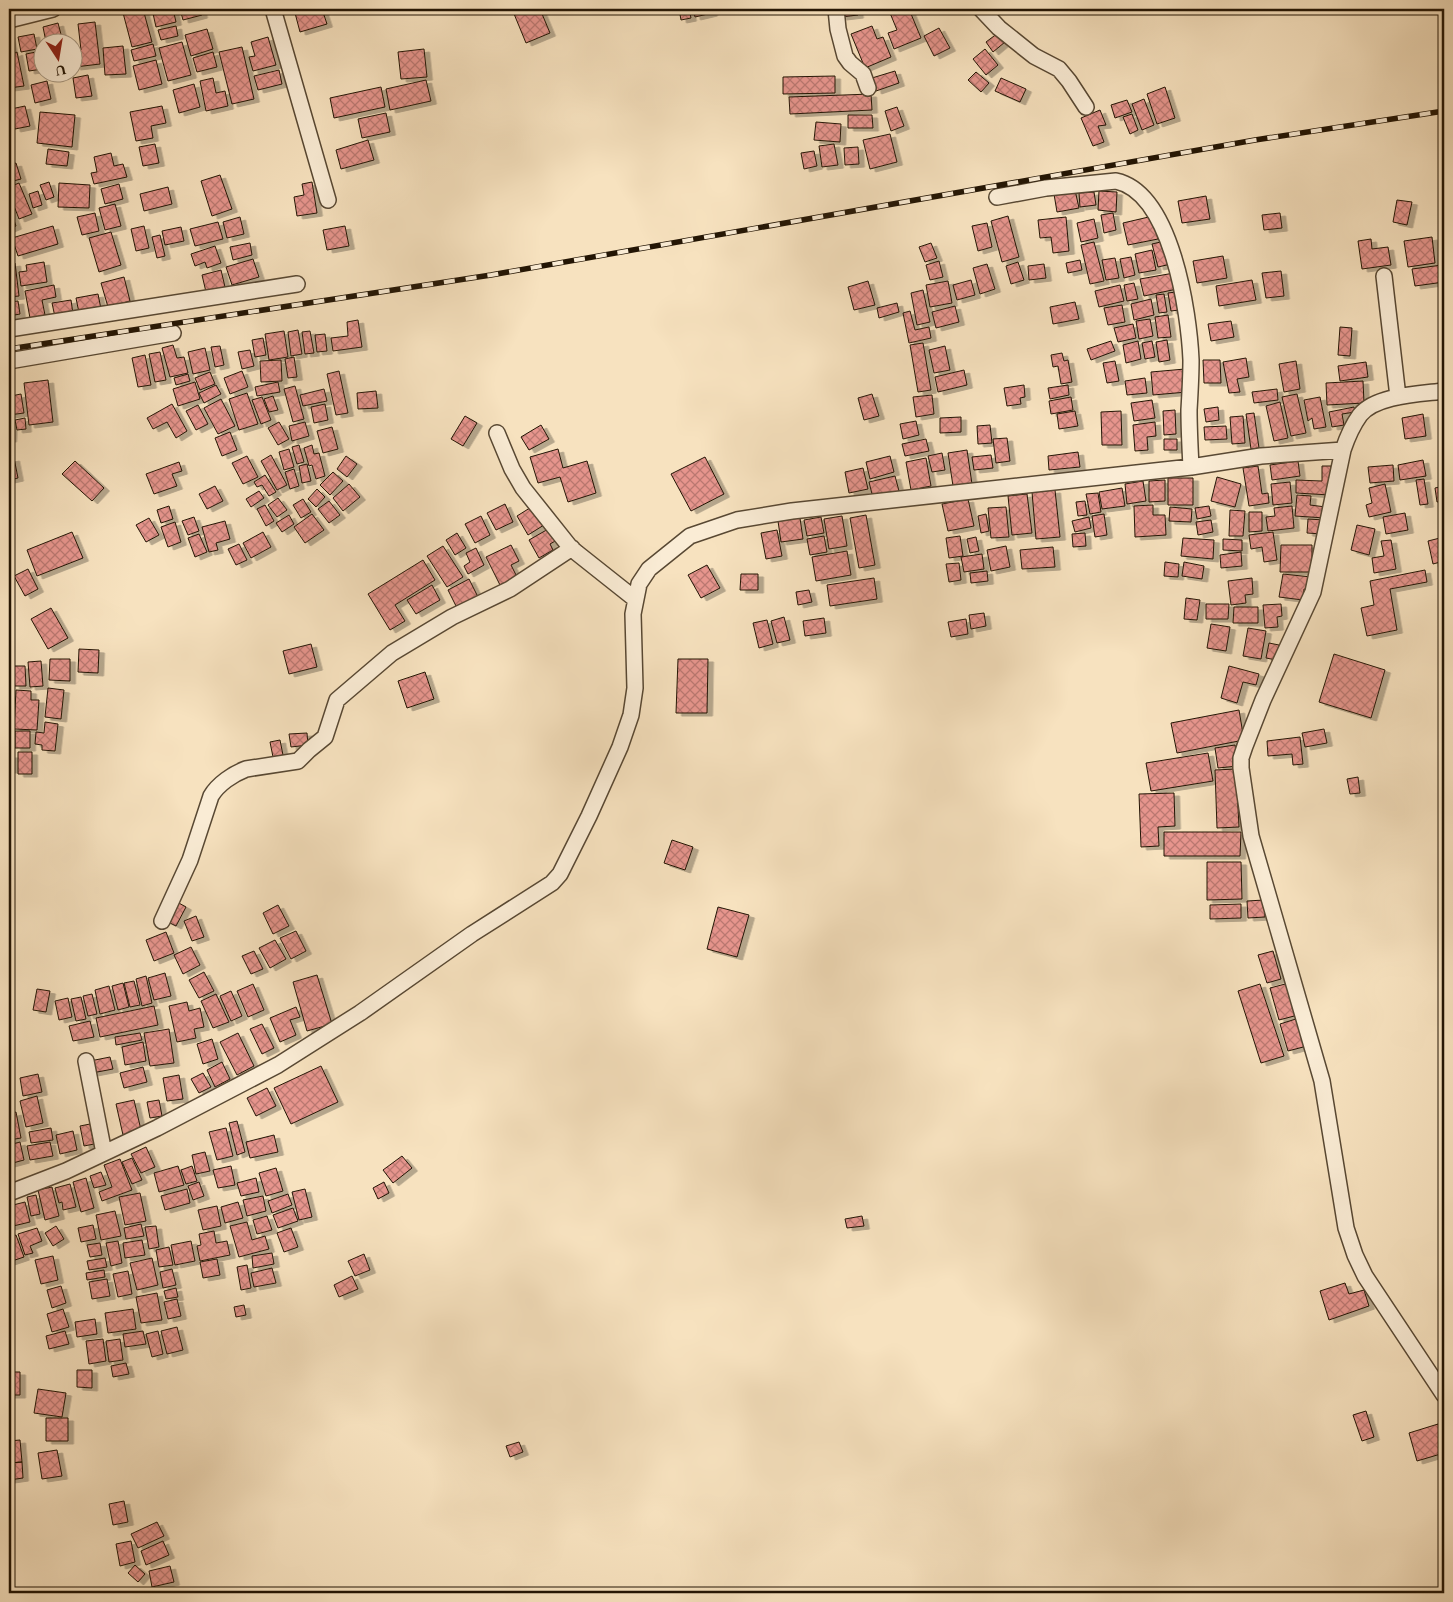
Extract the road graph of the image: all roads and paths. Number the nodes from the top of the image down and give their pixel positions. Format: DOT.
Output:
graph roads {
  1 [pos="53,9"];
  2 [pos="273,9"];
  3 [pos="836,9"];
  4 [pos="981,9"];
  5 [pos="9,20"];
  6 [pos="868,88"];
  7 [pos="1086,107"];
  8 [pos="997,198"];
  9 [pos="328,200"];
  10 [pos="1384,276"];
  11 [pos="297,284"];
  12 [pos="9,329"];
  13 [pos="173,333"];
  14 [pos="9,361"];
  15 [pos="1444,391"];
  16 [pos="1398,398"];
  17 [pos="497,433"];
  18 [pos="1343,450"];
  19 [pos="1191,467"];
  20 [pos="572,548"];
  21 [pos="635,599"];
  22 [pos="162,920"];
  23 [pos="86,1061"];
  24 [pos="104,1153"];
  25 [pos="9,1193"];
  26 [pos="1444,1395"];
  1 -- 5 [label="street"];
  2 -- 9 [label="street"];
  3 -- 6 [label="street"];
  4 -- 7 [label="street"];
  8 -- 19 [label="street"];
  10 -- 16 [label="street"];
  11 -- 12 [label="street"];
  13 -- 14 [label="street"];
  15 -- 16 [label="street"];
  16 -- 18 [label="street"];
  17 -- 20 [label="street"];
  18 -- 19 [label="street"];
  18 -- 26 [label="street"];
  19 -- 21 [label="street"];
  20 -- 21 [label="street"];
  20 -- 22 [label="street"];
  21 -- 24 [label="street"];
  23 -- 24 [label="street"];
  24 -- 25 [label="street"];
}
